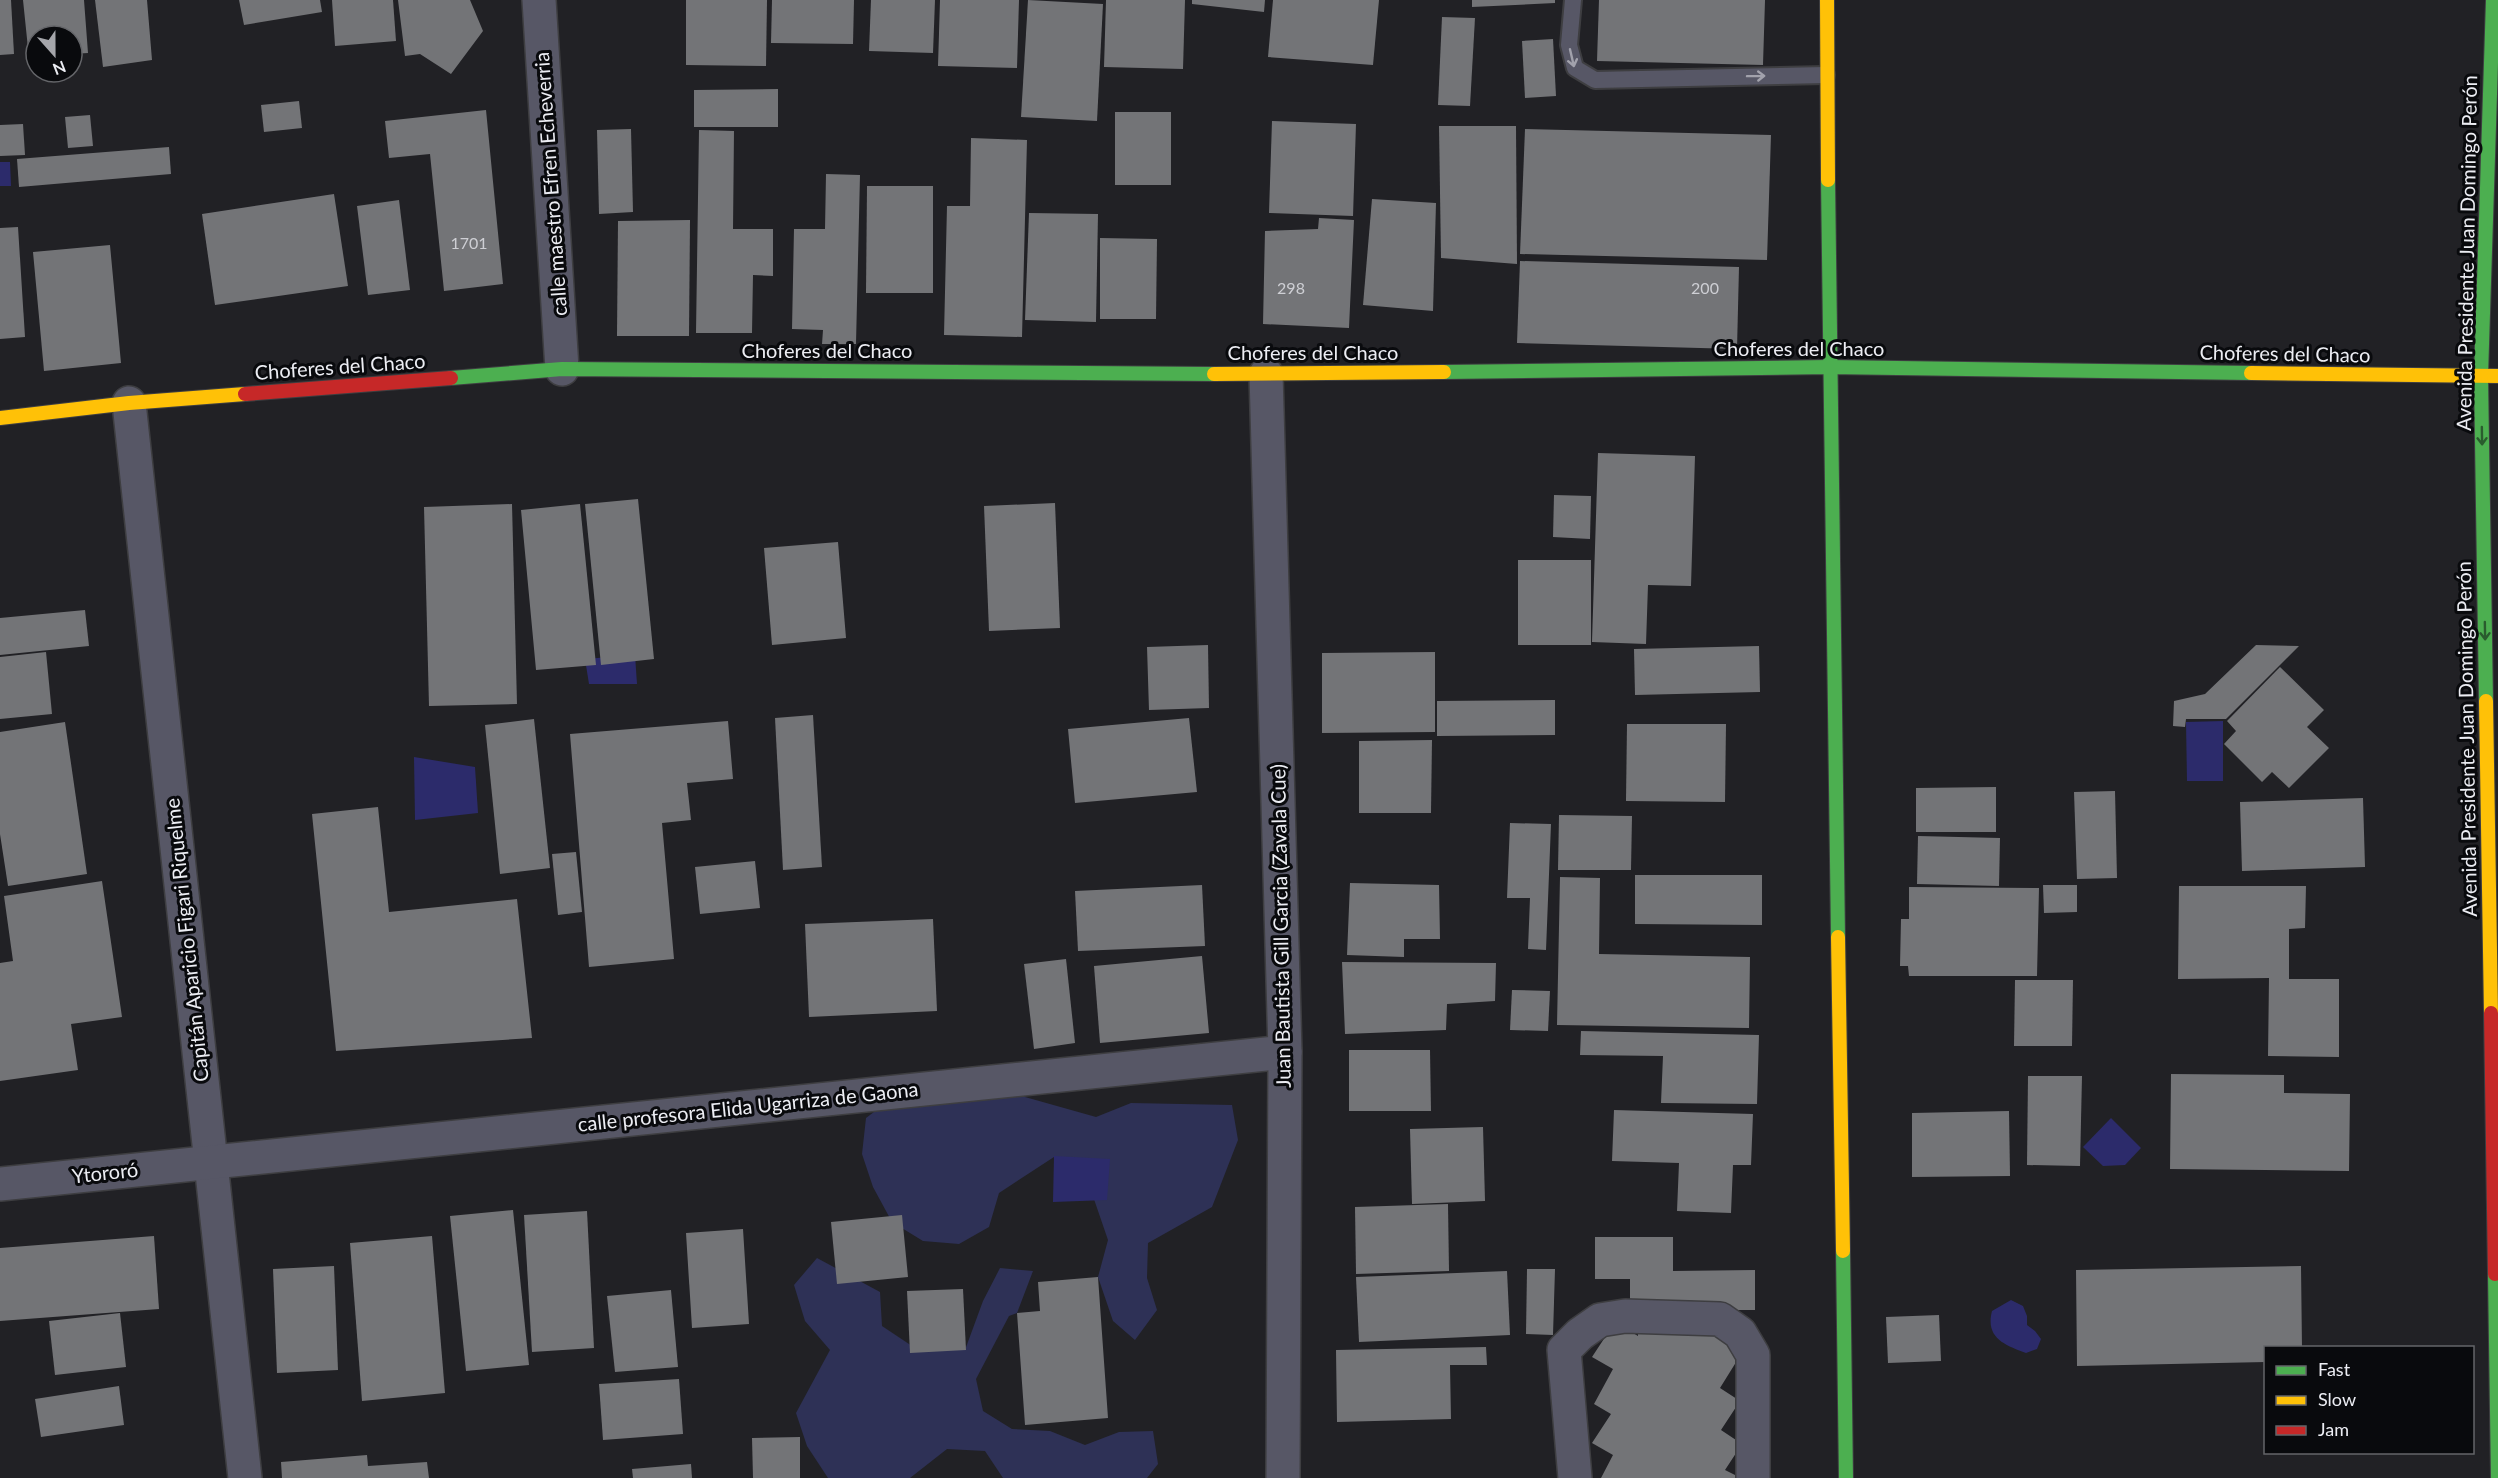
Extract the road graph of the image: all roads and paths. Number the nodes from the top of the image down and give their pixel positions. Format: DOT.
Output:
graph roads {
  1 [pos="539,0"];
  2 [pos="1573,0"];
  3 [pos="1827,0"];
  4 [pos="2493,0"];
  5 [pos="1826,75"];
  6 [pos="1829,367"];
  7 [pos="562,369"];
  8 [pos="1266,374"];
  9 [pos="2481,376"];
  10 [pos="2498,376"];
  11 [pos="129,403"];
  12 [pos="0,418"];
  13 [pos="1285,1052"];
  14 [pos="211,1162"];
  15 [pos="0,1184"];
  16 [pos="245,1478"];
  17 [pos="1283,1478"];
  18 [pos="1575,1478"];
  19 [pos="1753,1478"];
  20 [pos="1846,1478"];
  21 [pos="2498,1478"];
  1 -- 7 [label="street, calle maestro Efren Echeverria"];
  2 -- 5 [label="lane, one-way"];
  3 -- 5 [label="street"];
  4 -- 9 [label="street, Avenida Presidente Juan Domingo Perón"];
  5 -- 6 [label="street"];
  6 -- 8 [label="street, Choferes del Chaco"];
  6 -- 9 [label="street, Choferes del Chaco"];
  6 -- 20 [label="street"];
  7 -- 8 [label="street, Choferes del Chaco"];
  7 -- 11 [label="street, Choferes del Chaco"];
  8 -- 13 [label="street, Juan Bautista Gill Garcia (Zavala Cue)"];
  9 -- 10 [label="street, Choferes del Chaco"];
  9 -- 21 [label="street, Avenida Presidente Juan Domingo Perón, one-way"];
  11 -- 12 [label="street, Choferes del Chaco"];
  11 -- 14 [label="street, Capitán Aparicio Figari Riquelme"];
  13 -- 14 [label="street, calle profesora Elida Ugarriza de Gaona"];
  13 -- 17 [label="street, Juan Bautista Gill Garcia (Zavala Cue)"];
  14 -- 15 [label="street, Ytororó"];
  14 -- 16 [label="street, Capitán Aparicio Figari Riquelme"];
  18 -- 19 [label="street"];
}
